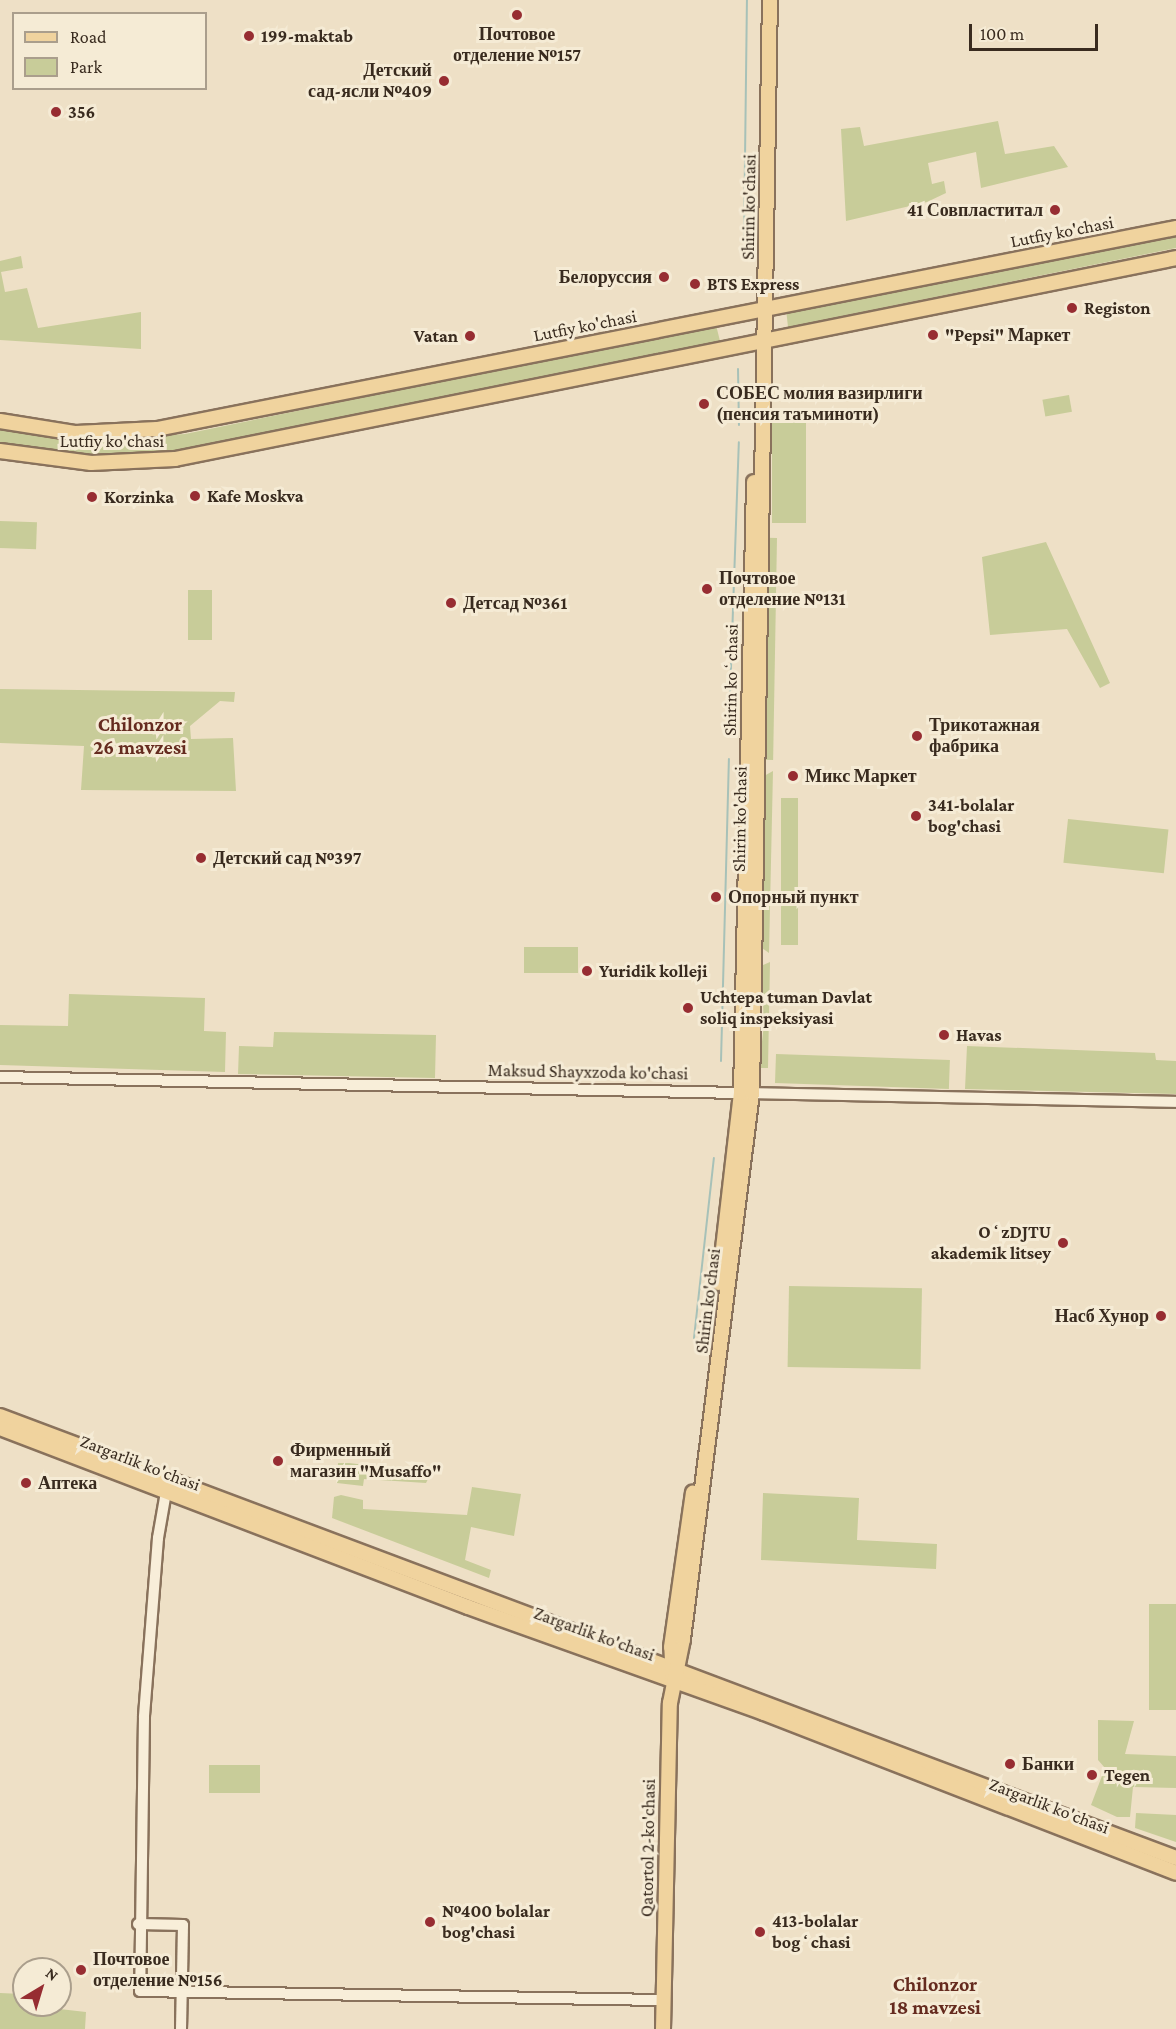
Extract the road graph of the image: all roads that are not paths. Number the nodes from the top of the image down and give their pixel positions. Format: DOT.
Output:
graph roads {
  1 [pos="761,0"];
  2 [pos="770,0"];
  3 [pos="1176,228"];
  4 [pos="1176,258"];
  5 [pos="761,308"];
  6 [pos="761,339"];
  7 [pos="0,421"];
  8 [pos="0,451"];
  9 [pos="0,1077"];
  10 [pos="746,1093"];
  11 [pos="1176,1102"];
  12 [pos="0,1416"];
  13 [pos="0,1428"];
  14 [pos="166,1492"];
  15 [pos="673,1672"];
  16 [pos="1176,1858"];
  17 [pos="1176,1873"];
  18 [pos="138,1924"];
  19 [pos="182,1994"];
  20 [pos="663,2000"];
  21 [pos="181,2029"];
  22 [pos="663,2029"];
  1 -- 5 [label="main road, Shirin ko'chasi"];
  2 -- 5 [label="main road, Shirin ko'chasi"];
  3 -- 5 [label="main road, Lutfiy ko'chasi"];
  4 -- 6 [label="main road, Lutfiy ko'chasi"];
  5 -- 6 [label="main road, Shirin ko'chasi"];
  5 -- 7 [label="main road, Lutfiy ko'chasi"];
  6 -- 8 [label="main road, Lutfiy ko'chasi"];
  6 -- 10 [label="main road, Shirin ko'chasi"];
  9 -- 10 [label="street, Maksud Shayxzoda ko'chasi"];
  10 -- 11 [label="street, Maksud Shayxzoda ko'chasi"];
  10 -- 15 [label="main road, Shirin ko'chasi"];
  12 -- 15 [label="main road, Zargarlik ko'chasi"];
  13 -- 14 [label="main road, Zargarlik ko'chasi"];
  14 -- 15 [label="main road, Zargarlik ko'chasi"];
  14 -- 18 [label="street"];
  15 -- 16 [label="main road, Zargarlik ko'chasi"];
  15 -- 17 [label="main road, Zargarlik ko'chasi"];
  15 -- 20 [label="main road, Qatortol 2-ko'chasi"];
  18 -- 19 [label="street"];
  18 -- 19 [label="street"];
  19 -- 20 [label="street"];
  19 -- 21 [label="street"];
  20 -- 22 [label="main road, Qatortol 2-ko'chasi"];
}
